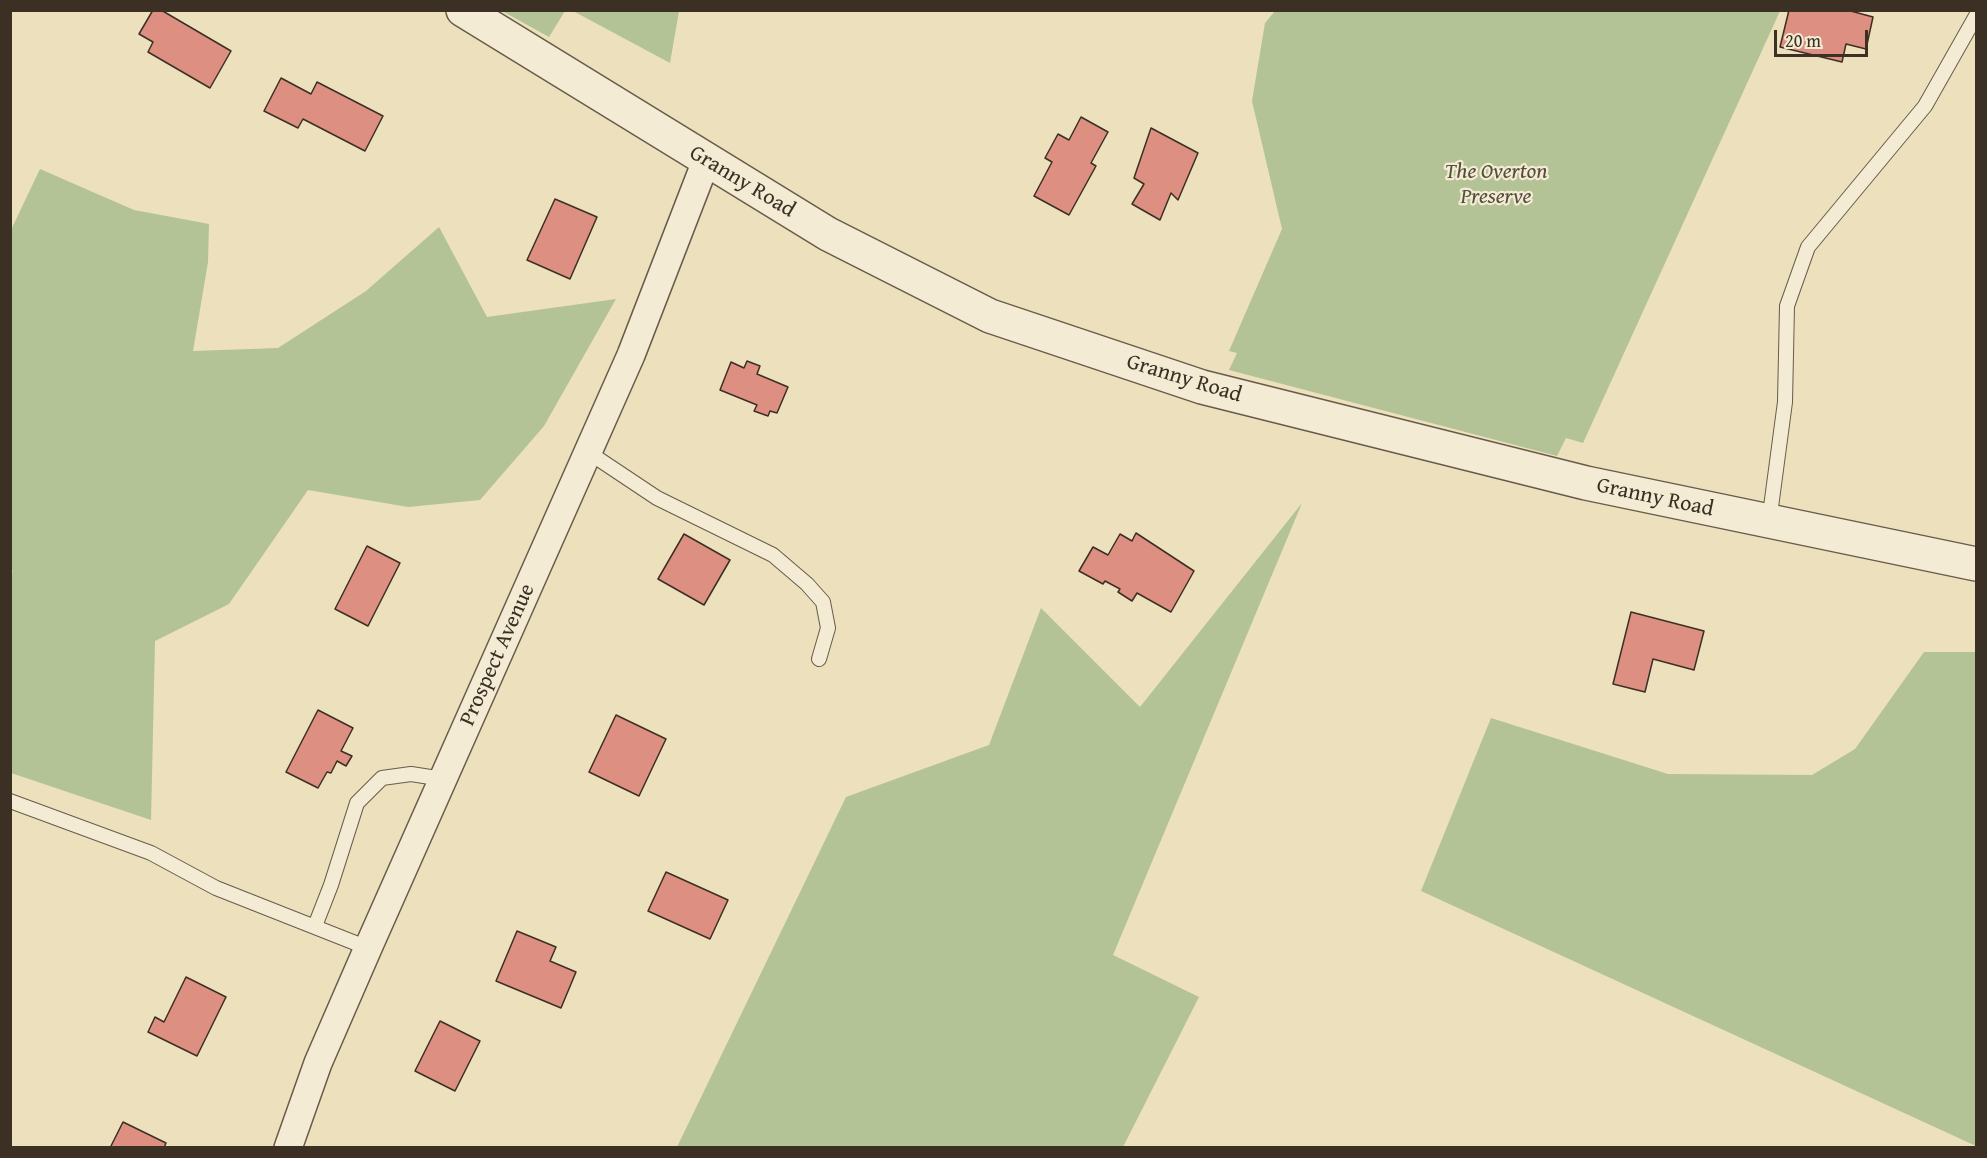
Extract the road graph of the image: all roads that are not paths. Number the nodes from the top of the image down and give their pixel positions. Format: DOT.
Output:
graph roads {
  1 [pos="463,10"];
  2 [pos="1977,16"];
  3 [pos="706,161"];
  4 [pos="588,452"];
  5 [pos="1769,522"];
  6 [pos="1977,564"];
  7 [pos="819,659"];
  8 [pos="442,778"];
  9 [pos="10,801"];
  10 [pos="315,926"];
  11 [pos="368,948"];
  12 [pos="288,1148"];
  1 -- 3 [label="street, Granny Road"];
  2 -- 5 [label="lane"];
  3 -- 4 [label="street, Prospect Avenue"];
  3 -- 5 [label="street, Granny Road"];
  4 -- 7 [label="lane"];
  4 -- 8 [label="street, Prospect Avenue"];
  5 -- 6 [label="street, Granny Road"];
  8 -- 10 [label="lane"];
  8 -- 11 [label="street, Prospect Avenue"];
  9 -- 10 [label="lane"];
  10 -- 11 [label="lane"];
  11 -- 12 [label="street, Prospect Avenue"];
}
